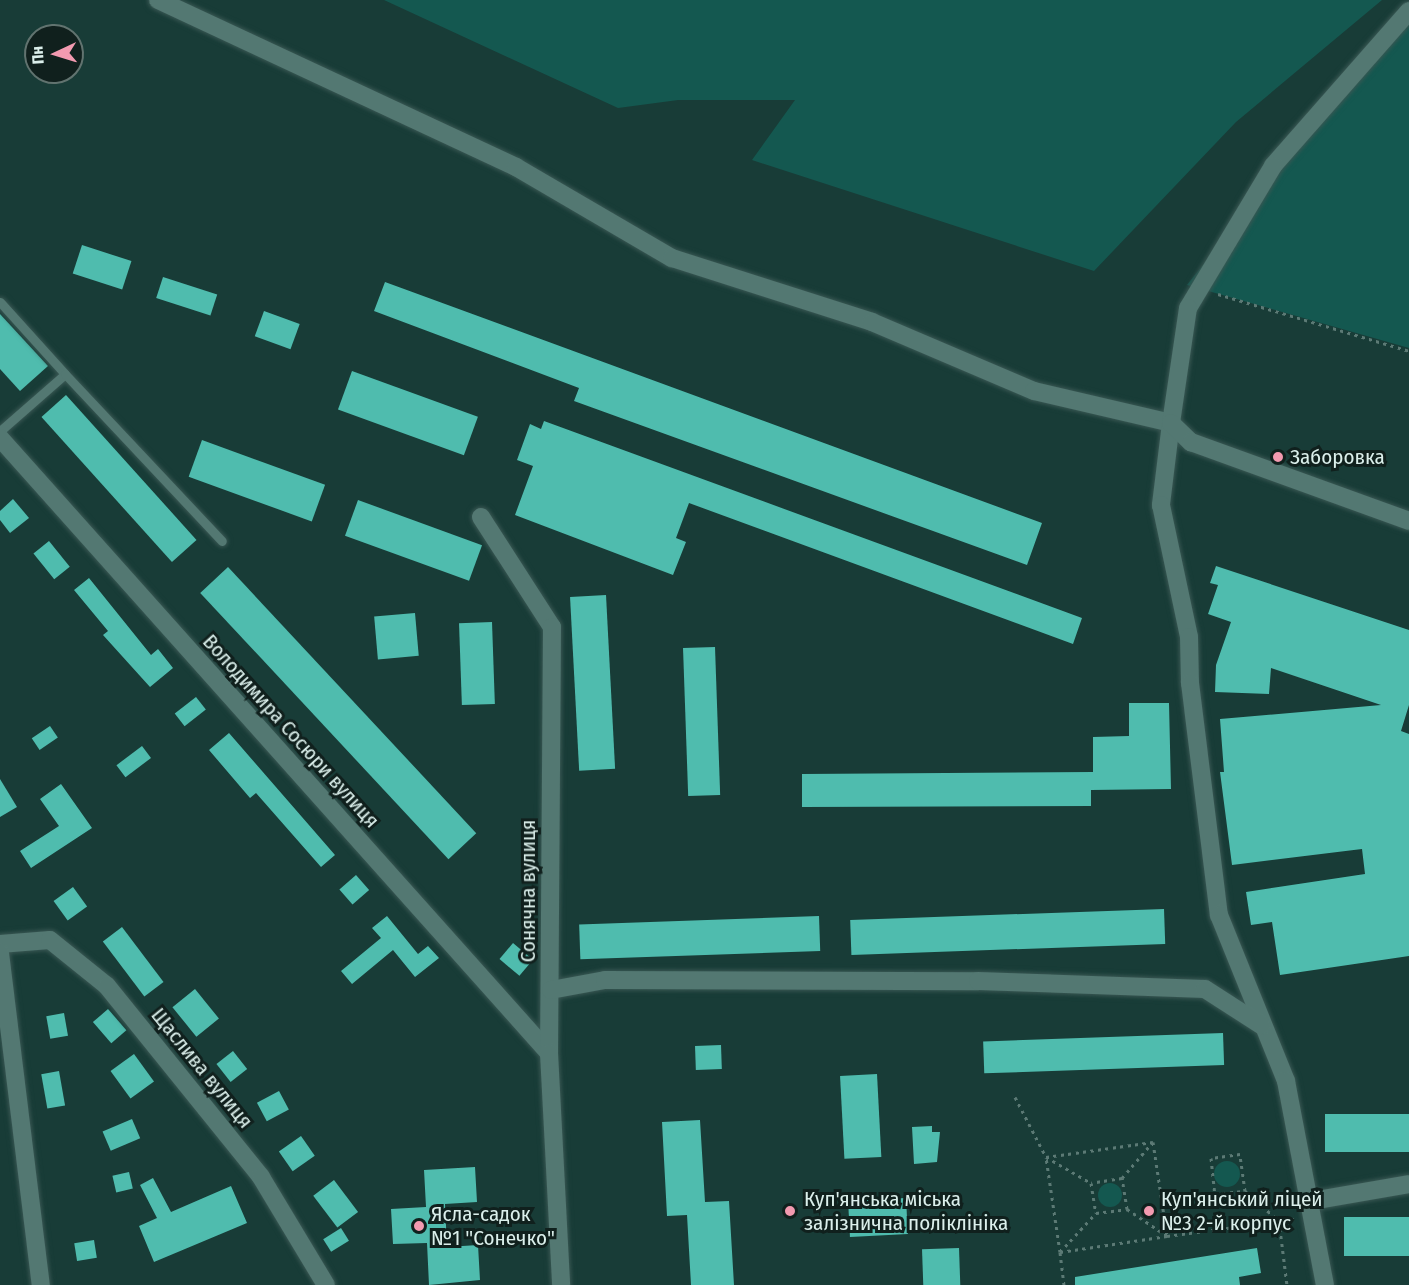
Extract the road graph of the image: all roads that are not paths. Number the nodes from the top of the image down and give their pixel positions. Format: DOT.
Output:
graph roads {
  1 [pos="158,0"];
  2 [pos="1409,11"];
  3 [pos="0,302"];
  4 [pos="65,374"];
  5 [pos="1171,423"];
  6 [pos="0,431"];
  7 [pos="0,438"];
  8 [pos="481,517"];
  9 [pos="1409,521"];
  10 [pos="222,541"];
  11 [pos="0,944"];
  12 [pos="0,953"];
  13 [pos="550,990"];
  14 [pos="1261,1024"];
  15 [pos="549,1053"];
  16 [pos="1409,1184"];
  17 [pos="1312,1209"];
  18 [pos="41,1285"];
  19 [pos="326,1285"];
  20 [pos="561,1285"];
  21 [pos="1325,1285"];
  1 -- 5 [label="street"];
  2 -- 5 [label="street"];
  3 -- 4 [label="lane"];
  4 -- 6 [label="lane"];
  4 -- 10 [label="lane"];
  5 -- 9 [label="street"];
  5 -- 14 [label="street"];
  7 -- 15 [label="street, Володимира Сосюри вулиця"];
  8 -- 13 [label="street, Сонячна вулиця"];
  11 -- 19 [label="street, Щаслива вулиця"];
  12 -- 18 [label="street"];
  13 -- 14 [label="street"];
  13 -- 15 [label="street, Сонячна вулиця"];
  14 -- 17 [label="street"];
  15 -- 20 [label="street, Сонячна вулиця"];
  16 -- 17 [label="street"];
  17 -- 21 [label="street"];
}
